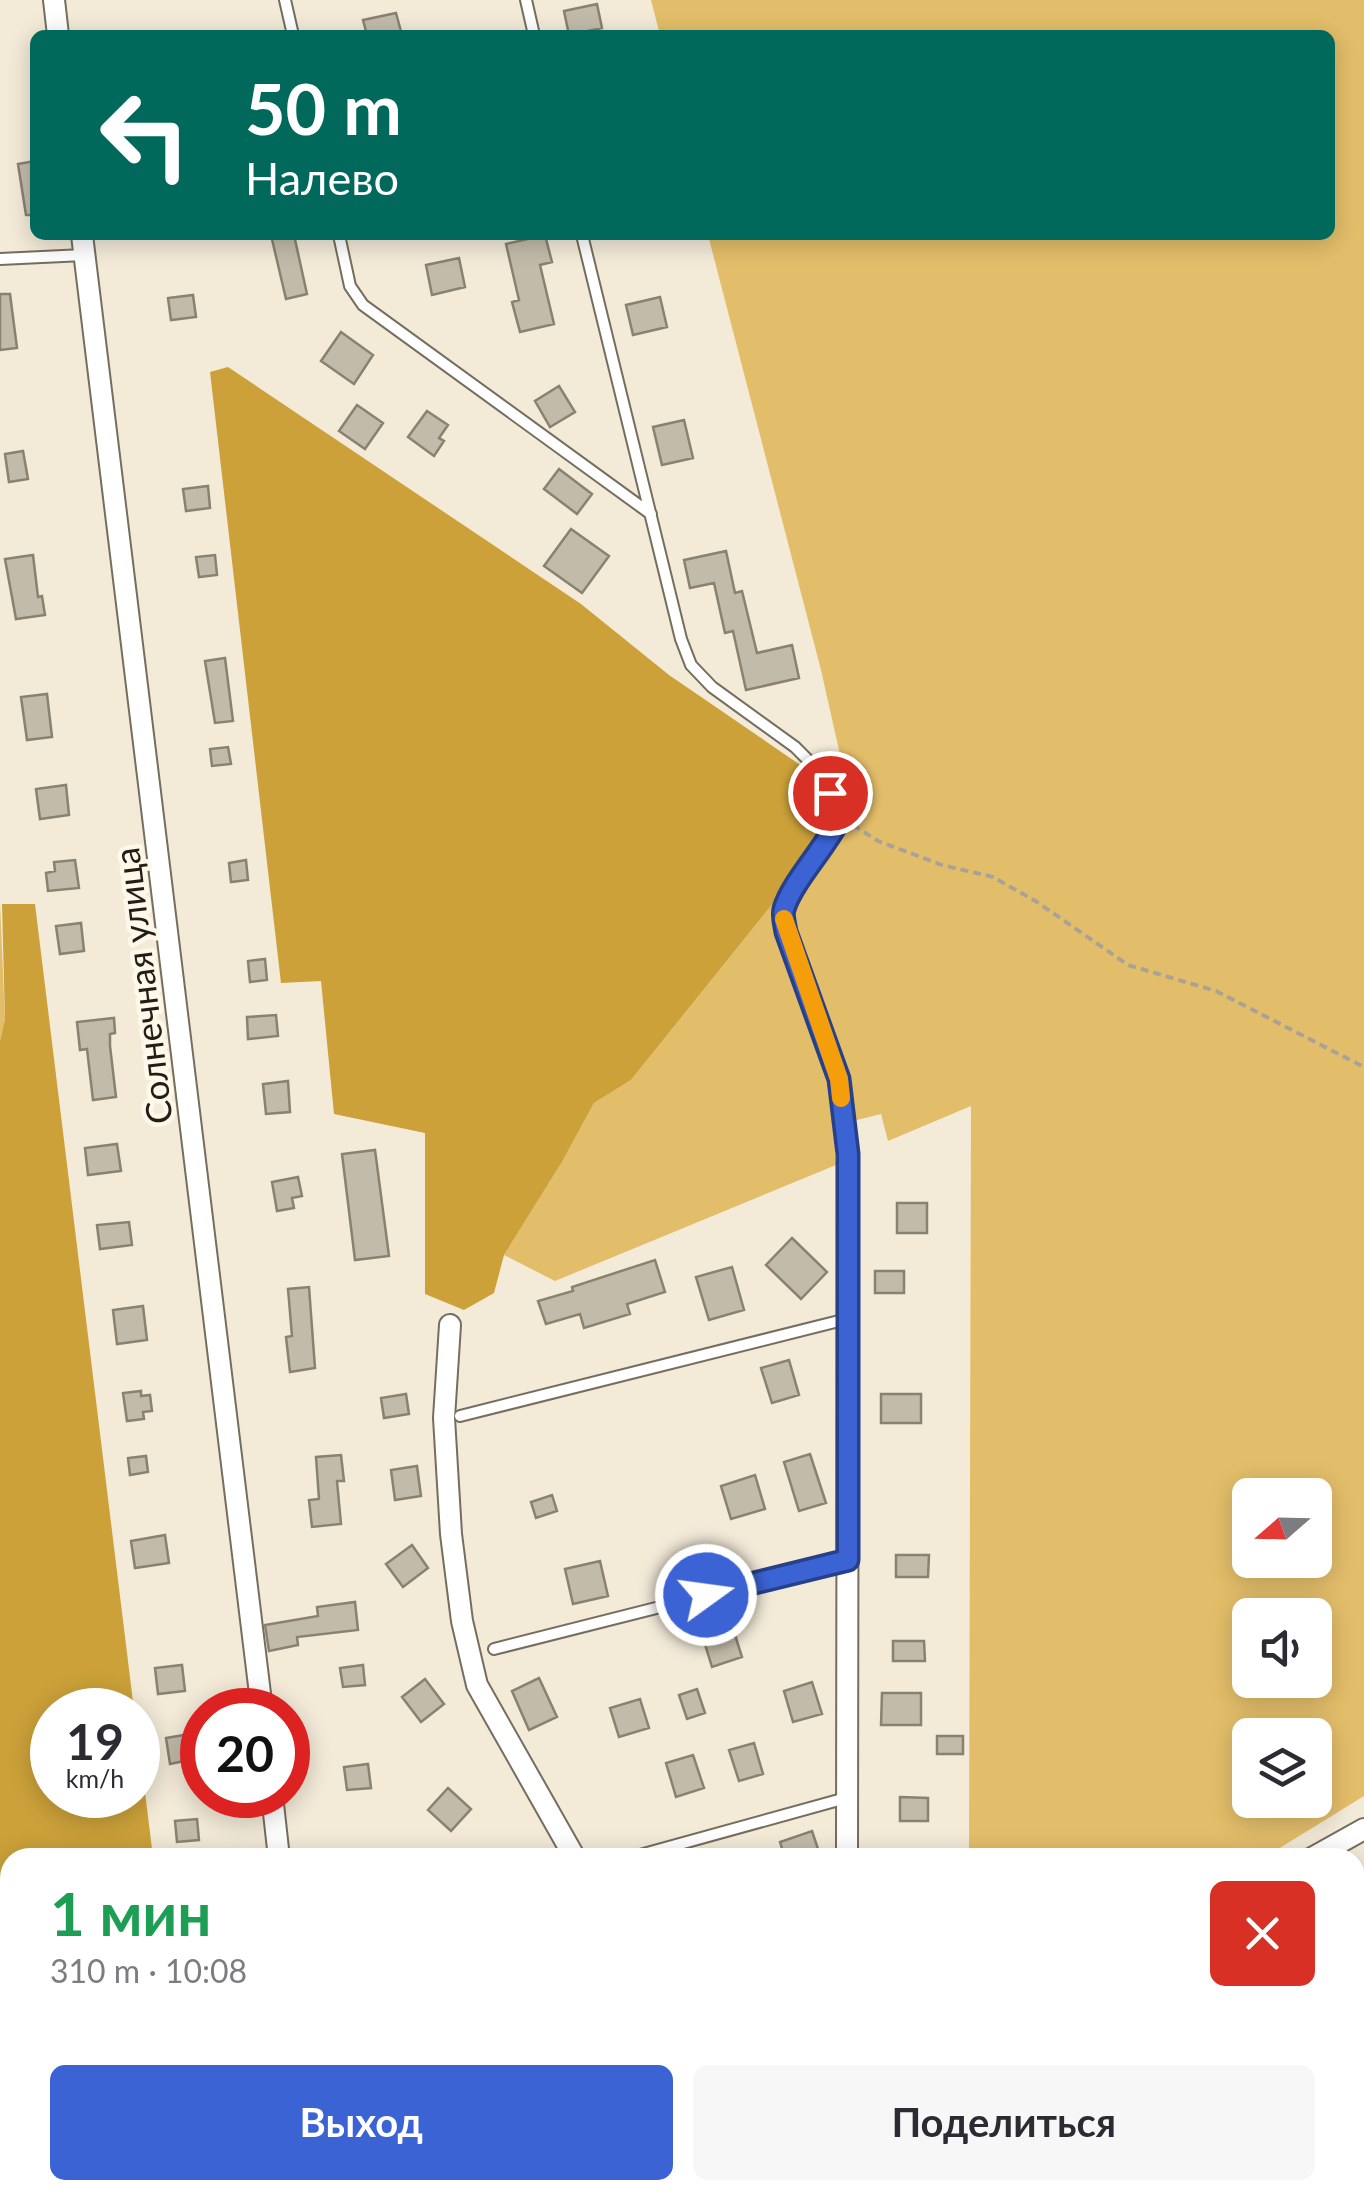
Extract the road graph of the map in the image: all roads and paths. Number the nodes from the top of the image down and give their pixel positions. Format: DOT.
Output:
graph roads {
  1 [pos="54,0"];
  2 [pos="286,0"];
  3 [pos="526,0"];
  4 [pos="57,30"];
  5 [pos="292,30"];
  6 [pos="533,30"];
  7 [pos="339,240"];
  8 [pos="583,240"];
  9 [pos="83,245"];
  10 [pos="0,258"];
  11 [pos="652,515"];
  12 [pos="840,818"];
  13 [pos="1364,1067"];
  14 [pos="848,1154"];
  15 [pos="847,1319"];
  16 [pos="450,1325"];
  17 [pos="460,1416"];
  18 [pos="848,1560"];
  19 [pos="494,1648"];
  20 [pos="259,1688"];
  21 [pos="848,1797"];
  22 [pos="275,1818"];
  23 [pos="1364,1829"];
  24 [pos="279,1848"];
  25 [pos="569,1848"];
  26 [pos="665,1848"];
  27 [pos="848,1848"];
  28 [pos="1330,1848"];
  1 -- 4 [label="street"];
  2 -- 5 [label="lane"];
  3 -- 6 [label="lane"];
  7 -- 11 [label="lane"];
  8 -- 11 [label="lane"];
  9 -- 10 [label="lane"];
  9 -- 20 [label="street, Солнечная улица"];
  11 -- 12 [label="lane"];
  12 -- 13 [label="path"];
  12 -- 14 [label="lane"];
  14 -- 15 [label="street"];
  15 -- 17 [label="lane"];
  15 -- 18 [label="street"];
  16 -- 25 [label="street"];
  18 -- 19 [label="lane"];
  18 -- 21 [label="street"];
  21 -- 26 [label="lane"];
  21 -- 27 [label="street"];
  22 -- 24 [label="street"];
  23 -- 28 [label="street"];
}
